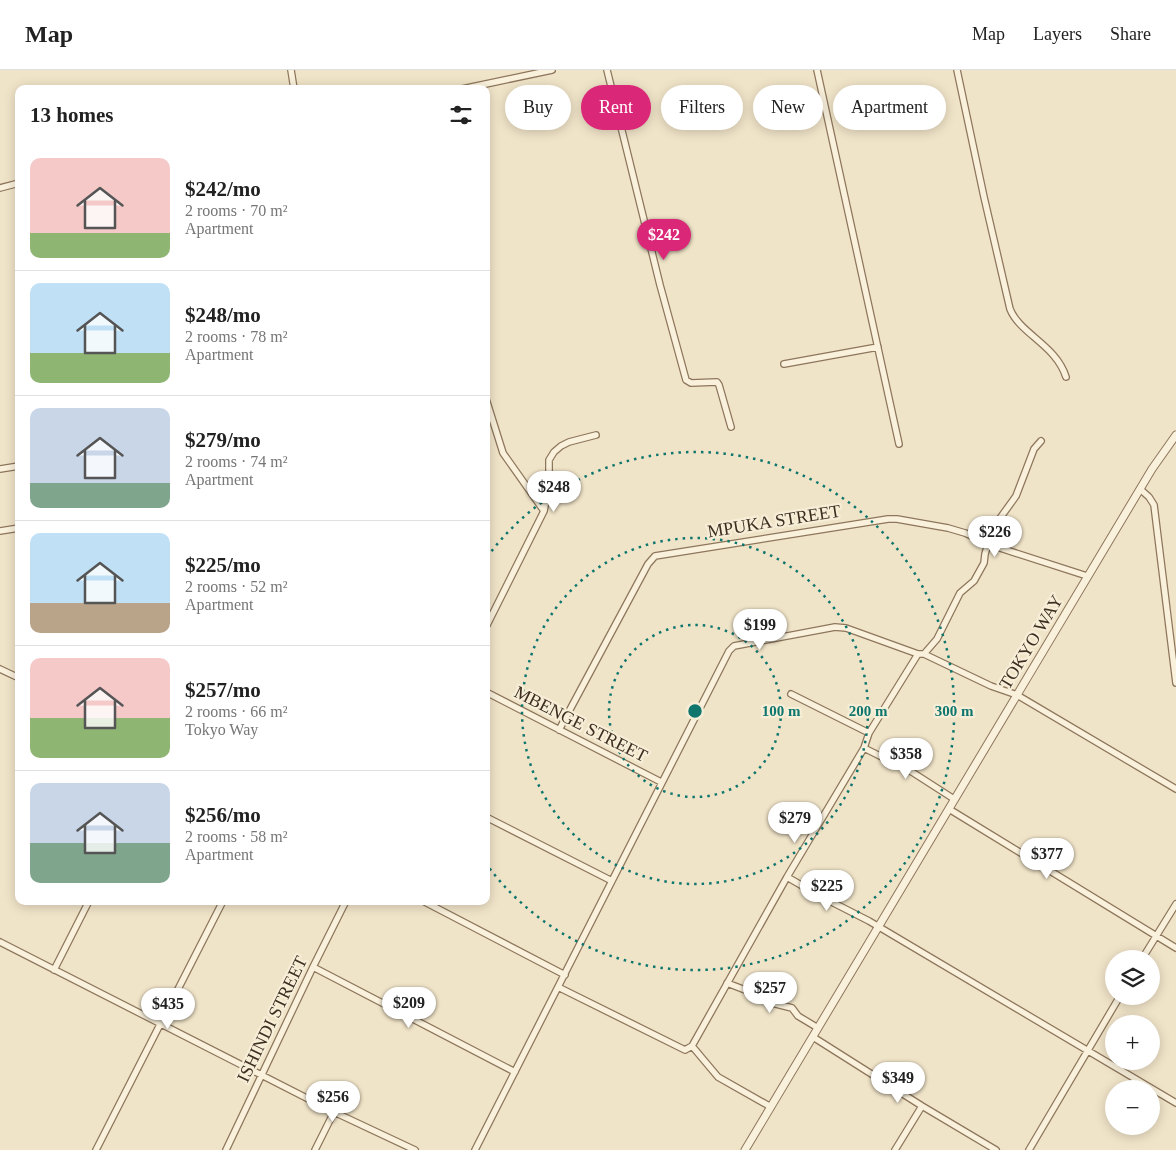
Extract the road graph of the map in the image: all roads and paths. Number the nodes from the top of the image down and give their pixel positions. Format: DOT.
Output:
graph roads {
  1 [pos="291,70"];
  2 [pos="552,70"];
  3 [pos="606,70"];
  4 [pos="817,70"];
  5 [pos="957,70"];
  6 [pos="293,85"];
  7 [pos="481,85"];
  8 [pos="15,184"];
  9 [pos="0,188"];
  10 [pos="878,347"];
  11 [pos="784,364"];
  12 [pos="1066,377"];
  13 [pos="490,412"];
  14 [pos="731,427"];
  15 [pos="596,435"];
  16 [pos="1176,435"];
  17 [pos="1041,441"];
  18 [pos="899,444"];
  19 [pos="15,467"];
  20 [pos="0,469"];
  21 [pos="1140,489"];
  22 [pos="544,510"];
  23 [pos="15,529"];
  24 [pos="0,531"];
  25 [pos="988,544"];
  26 [pos="1088,576"];
  27 [pos="490,619"];
  28 [pos="921,654"];
  29 [pos="0,669"];
  30 [pos="15,676"];
  31 [pos="1176,682"];
  32 [pos="490,694"];
  33 [pos="790,694"];
  34 [pos="1017,695"];
  35 [pos="559,730"];
  36 [pos="869,733"];
  37 [pos="864,748"];
  38 [pos="661,782"];
  39 [pos="1176,789"];
  40 [pos="954,799"];
  41 [pos="949,809"];
  42 [pos="490,820"];
  43 [pos="787,877"];
  44 [pos="612,881"];
  45 [pos="1176,904"];
  46 [pos="87,905"];
  47 [pos="221,905"];
  48 [pos="344,905"];
  49 [pos="431,905"];
  50 [pos="879,928"];
  51 [pos="1156,936"];
  52 [pos="0,942"];
  53 [pos="1176,948"];
  54 [pos="1147,950"];
  55 [pos="313,967"];
  56 [pos="54,970"];
  57 [pos="565,975"];
  58 [pos="728,983"];
  59 [pos="558,987"];
  60 [pos="1115,1005"];
  61 [pos="160,1024"];
  62 [pos="818,1028"];
  63 [pos="813,1037"];
  64 [pos="692,1046"];
  65 [pos="1088,1051"];
  66 [pos="515,1072"];
  67 [pos="261,1076"];
  68 [pos="1176,1103"];
  69 [pos="922,1106"];
  70 [pos="771,1107"];
  71 [pos="334,1112"];
  72 [pos="96,1150"];
  73 [pos="226,1150"];
  74 [pos="315,1150"];
  75 [pos="415,1150"];
  76 [pos="474,1150"];
  77 [pos="745,1150"];
  78 [pos="895,1150"];
  79 [pos="996,1150"];
  80 [pos="1029,1150"];
  1 -- 6 [label="street"];
  2 -- 7 [label="street"];
  3 -- 14 [label="street"];
  4 -- 10 [label="street"];
  5 -- 12 [label="street"];
  8 -- 9 [label="street"];
  10 -- 11 [label="street"];
  10 -- 18 [label="street"];
  13 -- 22 [label="street"];
  15 -- 22 [label="street"];
  16 -- 21 [label="street, TOKYO WAY"];
  17 -- 25 [label="street"];
  19 -- 20 [label="street"];
  21 -- 26 [label="street, TOKYO WAY"];
  21 -- 31 [label="street"];
  22 -- 27 [label="street"];
  23 -- 24 [label="street"];
  25 -- 26 [label="street, MPUKA STREET"];
  25 -- 28 [label="street"];
  25 -- 35 [label="street, MPUKA STREET"];
  26 -- 34 [label="street, TOKYO WAY"];
  28 -- 34 [label="street"];
  28 -- 36 [label="street"];
  28 -- 38 [label="street"];
  29 -- 30 [label="street"];
  32 -- 35 [label="street, MBENGE STREET"];
  33 -- 36 [label="street"];
  34 -- 39 [label="street"];
  34 -- 40 [label="street, TOKYO WAY"];
  35 -- 38 [label="street, MBENGE STREET"];
  36 -- 37 [label="street"];
  37 -- 40 [label="street"];
  37 -- 43 [label="street"];
  38 -- 44 [label="street"];
  40 -- 41 [label="street, TOKYO WAY"];
  41 -- 50 [label="street, TOKYO WAY"];
  41 -- 51 [label="street"];
  42 -- 44 [label="street"];
  43 -- 50 [label="street"];
  43 -- 58 [label="street"];
  44 -- 57 [label="street"];
  45 -- 51 [label="street"];
  46 -- 56 [label="street"];
  47 -- 61 [label="street"];
  48 -- 55 [label="street, ISHINDI STREET"];
  49 -- 57 [label="street"];
  50 -- 62 [label="street, TOKYO WAY"];
  50 -- 65 [label="street"];
  51 -- 53 [label="street"];
  51 -- 54 [label="street"];
  52 -- 56 [label="street"];
  55 -- 66 [label="street"];
  55 -- 67 [label="street, ISHINDI STREET"];
  56 -- 61 [label="street"];
  57 -- 59 [label="street"];
  58 -- 62 [label="street"];
  58 -- 64 [label="street"];
  59 -- 64 [label="street"];
  59 -- 66 [label="street"];
  60 -- 65 [label="street"];
  61 -- 67 [label="street"];
  61 -- 72 [label="street"];
  62 -- 63 [label="street, TOKYO WAY"];
  63 -- 69 [label="street"];
  63 -- 70 [label="street, TOKYO WAY"];
  64 -- 70 [label="street"];
  65 -- 68 [label="street"];
  65 -- 80 [label="street"];
  66 -- 76 [label="street"];
  67 -- 71 [label="street"];
  67 -- 73 [label="street, ISHINDI STREET"];
  69 -- 78 [label="street"];
  69 -- 79 [label="street"];
  70 -- 77 [label="street, TOKYO WAY"];
  71 -- 74 [label="street"];
  71 -- 75 [label="street"];
}
